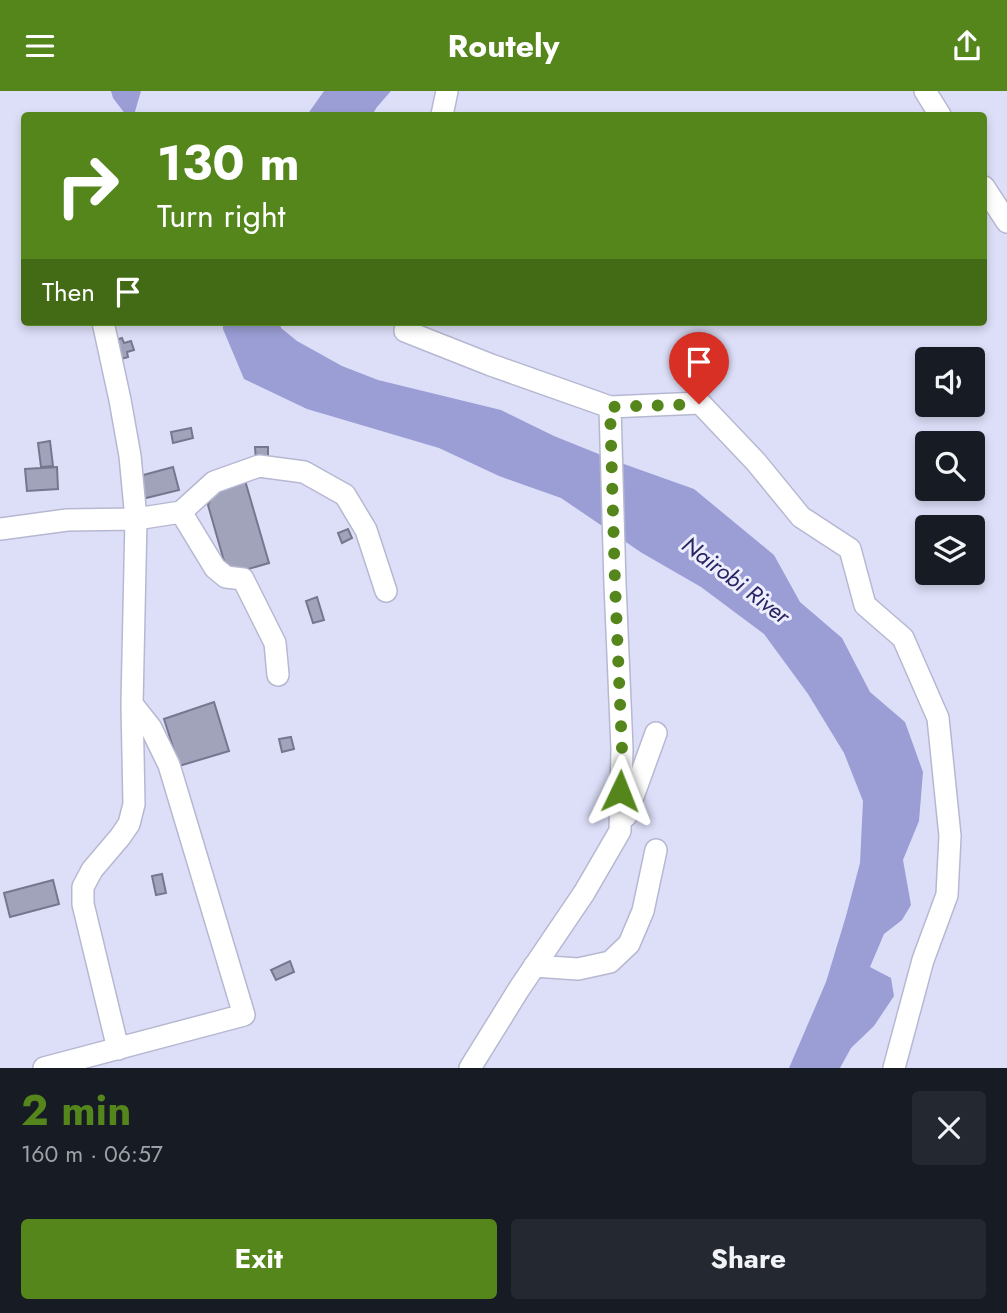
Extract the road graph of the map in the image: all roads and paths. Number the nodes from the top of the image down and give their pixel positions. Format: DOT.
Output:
graph roads {
  1 [pos="447,91"];
  2 [pos="925,91"];
  3 [pos="443,112"];
  4 [pos="938,112"];
  5 [pos="987,192"];
  6 [pos="1007,222"];
  7 [pos="104,326"];
  8 [pos="406,326"];
  9 [pos="610,407"];
  10 [pos="181,512"];
  11 [pos="136,519"];
  12 [pos="0,529"];
  13 [pos="386,591"];
  14 [pos="278,674"];
  15 [pos="132,704"];
  16 [pos="656,733"];
  17 [pos="620,831"];
  18 [pos="656,850"];
  19 [pos="534,966"];
  20 [pos="118,1049"];
  21 [pos="474,1067"];
  22 [pos="44,1068"];
  23 [pos="894,1068"];
  1 -- 3 [label="street"];
  2 -- 4 [label="street"];
  5 -- 6 [label="street"];
  7 -- 11 [label="street"];
  8 -- 9 [label="street"];
  9 -- 17 [label="street"];
  9 -- 23 [label="street"];
  10 -- 11 [label="street"];
  10 -- 13 [label="street"];
  10 -- 14 [label="street"];
  11 -- 12 [label="street"];
  11 -- 15 [label="street"];
  15 -- 20 [label="street"];
  15 -- 20 [label="street"];
  16 -- 17 [label="street"];
  17 -- 19 [label="street"];
  18 -- 19 [label="street"];
  19 -- 21 [label="street"];
  20 -- 22 [label="street"];
}
